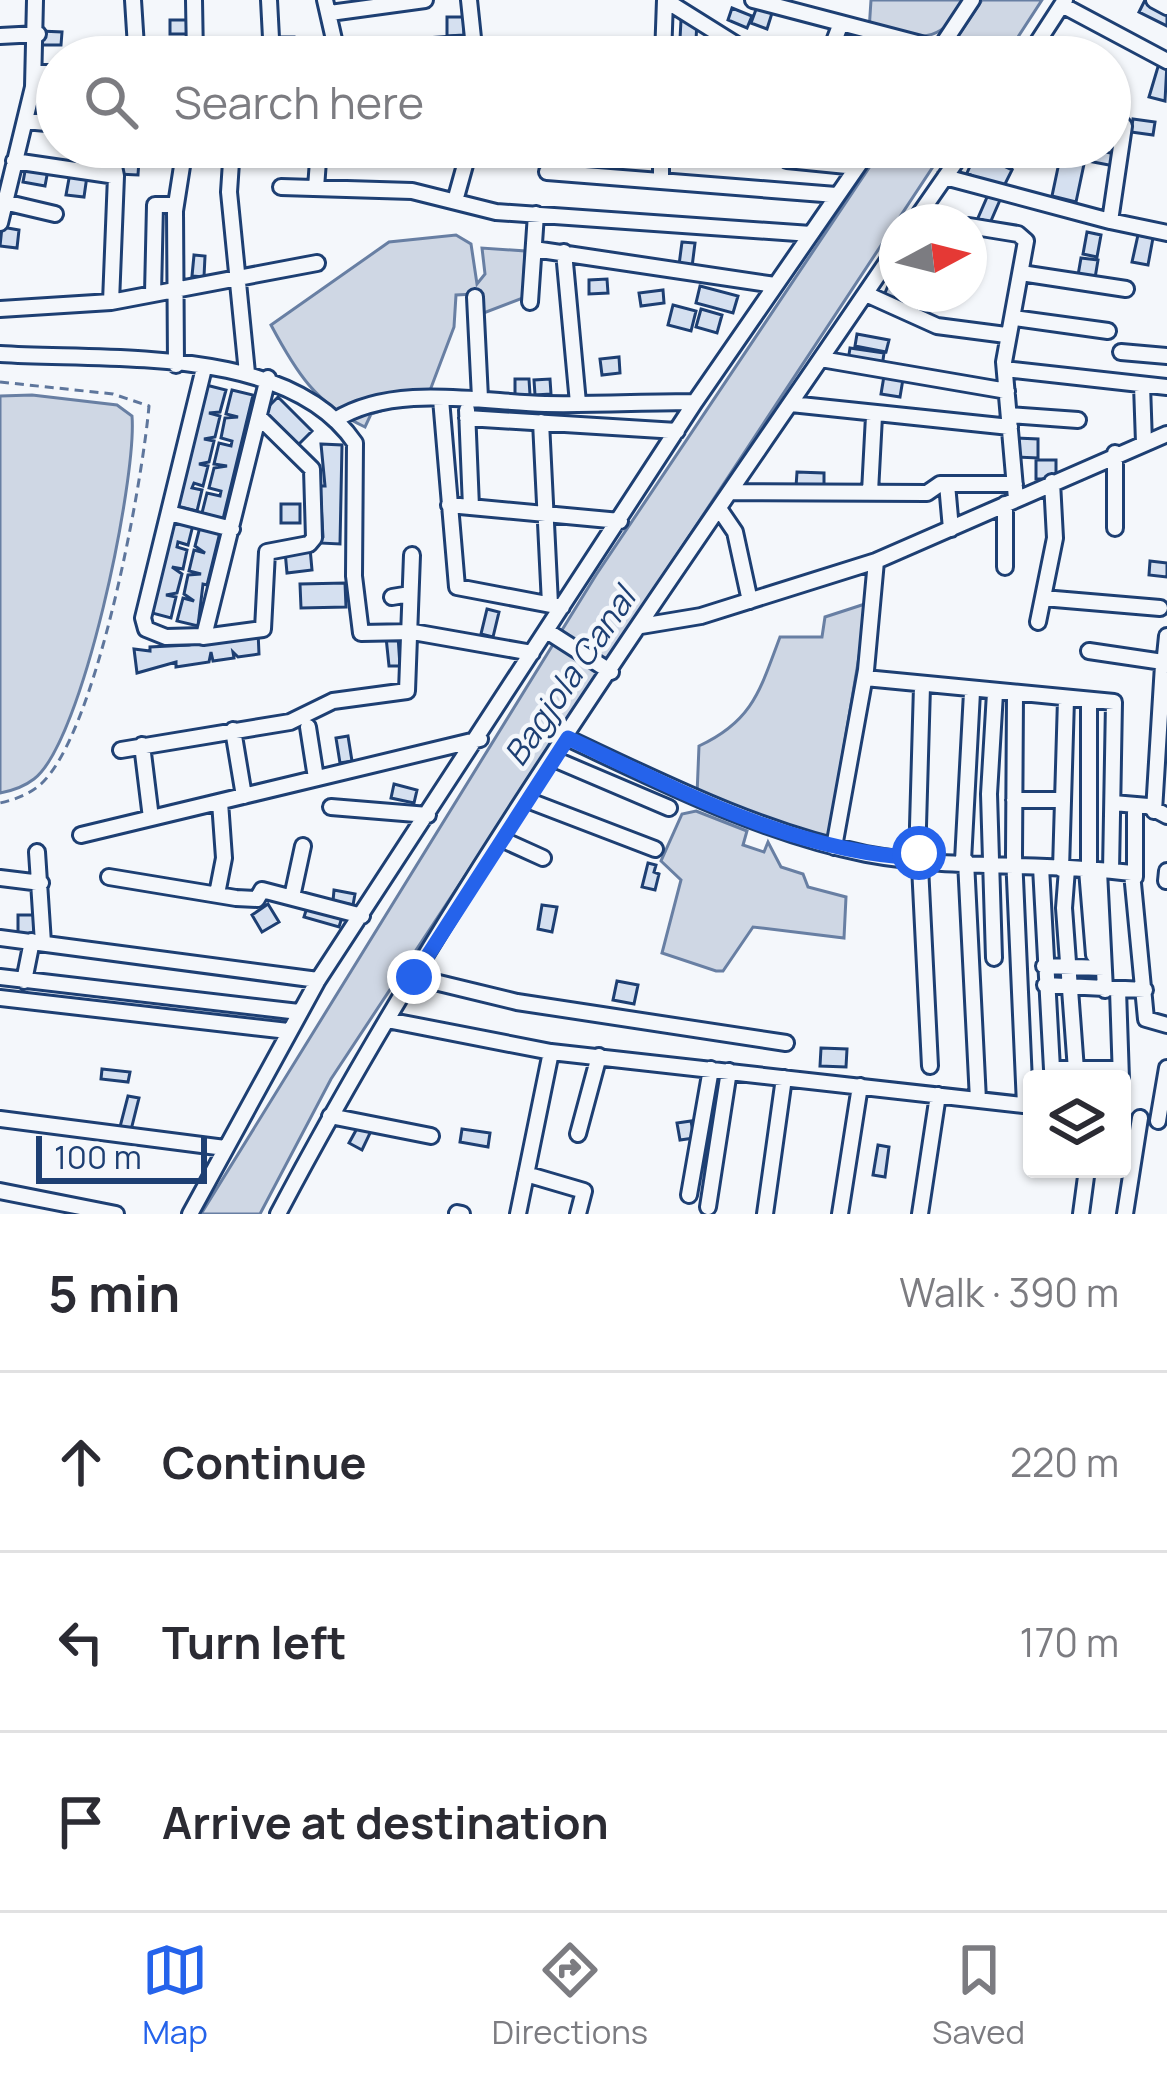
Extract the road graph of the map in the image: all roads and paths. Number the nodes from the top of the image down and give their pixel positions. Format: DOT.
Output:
graph roads {
  1 [pos="35,0"];
  2 [pos="133,0"];
  3 [pos="194,0"];
  4 [pos="268,0"];
  5 [pos="425,0"];
  6 [pos="469,0"];
  7 [pos="753,0"];
  8 [pos="972,0"];
  9 [pos="1154,0"];
  10 [pos="1063,2"];
  11 [pos="327,6"];
  12 [pos="1167,7"];
  13 [pos="841,23"];
  14 [pos="38,34"];
  15 [pos="0,36"];
  16 [pos="135,36"];
  17 [pos="195,36"];
  18 [pos="271,36"];
  19 [pos="334,36"];
  20 [pos="473,36"];
  21 [pos="664,36"];
  22 [pos="722,36"];
  23 [pos="836,36"];
  24 [pos="883,36"];
  25 [pos="948,36"];
  26 [pos="1041,36"];
  27 [pos="1122,36"];
  28 [pos="1131,41"];
  29 [pos="36,60"];
  30 [pos="1167,62"];
  31 [pos="35,73"];
  32 [pos="25,122"];
  33 [pos="36,123"];
  34 [pos="14,161"];
  35 [pos="36,164"];
  36 [pos="62,168"];
  37 [pos="114,168"];
  38 [pos="182,168"];
  39 [pos="231,168"];
  40 [pos="317,168"];
  41 [pos="464,168"];
  42 [pos="661,168"];
  43 [pos="856,168"];
  44 [pos="951,168"];
  45 [pos="1118,168"];
  46 [pos="547,172"];
  47 [pos="116,176"];
  48 [pos="945,177"];
  49 [pos="661,181"];
  50 [pos="281,187"];
  51 [pos="316,188"];
  52 [pos="836,195"];
  53 [pos="455,201"];
  54 [pos="4,202"];
  55 [pos="927,204"];
  56 [pos="176,205"];
  57 [pos="55,214"];
  58 [pos="536,214"];
  59 [pos="1110,221"];
  60 [pos="0,223"];
  61 [pos="987,229"];
  62 [pos="1167,232"];
  63 [pos="811,233"];
  64 [pos="534,249"];
  65 [pos="564,252"];
  66 [pos="317,263"];
  67 [pos="1021,273"];
  68 [pos="879,275"];
  69 [pos="236,279"];
  70 [pos="775,285"];
  71 [pos="175,289"];
  72 [pos="1126,289"];
  73 [pos="153,294"];
  74 [pos="866,294"];
  75 [pos="475,297"];
  76 [pos="111,302"];
  77 [pos="530,302"];
  78 [pos="0,309"];
  79 [pos="1014,318"];
  80 [pos="1108,332"];
  81 [pos="1006,335"];
  82 [pos="1120,352"];
  83 [pos="0,354"];
  84 [pos="1167,356"];
  85 [pos="821,359"];
  86 [pos="176,365"];
  87 [pos="204,368"];
  88 [pos="1005,369"];
  89 [pos="247,373"];
  90 [pos="268,378"];
  91 [pos="0,382"];
  92 [pos="1142,385"];
  93 [pos="1167,387"];
  94 [pos="1007,391"];
  95 [pos="473,398"];
  96 [pos="441,399"];
  97 [pos="695,401"];
  98 [pos="578,403"];
  99 [pos="791,404"];
  100 [pos="874,416"];
  101 [pos="259,417"];
  102 [pos="467,418"];
  103 [pos="335,420"];
  104 [pos="1078,420"];
  105 [pos="1009,421"];
  106 [pos="541,422"];
  107 [pos="676,431"];
  108 [pos="1167,434"];
  109 [pos="1144,442"];
  110 [pos="1114,453"];
  111 [pos="1052,482"];
  112 [pos="947,484"];
  113 [pos="733,492"];
  114 [pos="870,493"];
  115 [pos="1012,496"];
  116 [pos="449,506"];
  117 [pos="471,507"];
  118 [pos="720,510"];
  119 [pos="545,512"];
  120 [pos="169,513"];
  121 [pos="620,521"];
  122 [pos="1115,528"];
  123 [pos="232,529"];
  124 [pos="951,529"];
  125 [pos="412,555"];
  126 [pos="876,561"];
  127 [pos="1005,567"];
  128 [pos="410,594"];
  129 [pos="392,597"];
  130 [pos="1042,598"];
  131 [pos="750,602"];
  132 [pos="556,606"];
  133 [pos="1160,608"];
  134 [pos="1039,622"];
  135 [pos="640,626"];
  136 [pos="547,631"];
  137 [pos="409,632"];
  138 [pos="1167,636"];
  139 [pos="203,638"];
  140 [pos="1089,651"];
  141 [pos="532,653"];
  142 [pos="1164,664"];
  143 [pos="604,667"];
  144 [pos="865,678"];
  145 [pos="922,686"];
  146 [pos="972,692"];
  147 [pos="995,694"];
  148 [pos="1015,695"];
  149 [pos="1066,699"];
  150 [pos="1089,701"];
  151 [pos="1164,716"];
  152 [pos="308,727"];
  153 [pos="233,730"];
  154 [pos="568,738"];
  155 [pos="480,739"];
  156 [pos="142,745"];
  157 [pos="121,750"];
  158 [pos="554,759"];
  159 [pos="316,778"];
  160 [pos="1088,785"];
  161 [pos="244,796"];
  162 [pos="1114,796"];
  163 [pos="527,800"];
  164 [pos="1014,800"];
  165 [pos="1063,800"];
  166 [pos="220,802"];
  167 [pos="0,803"];
  168 [pos="1135,805"];
  169 [pos="1161,805"];
  170 [pos="331,806"];
  171 [pos="669,808"];
  172 [pos="428,815"];
  173 [pos="151,818"];
  174 [pos="81,835"];
  175 [pos="501,839"];
  176 [pos="303,845"];
  177 [pos="834,847"];
  178 [pos="655,849"];
  179 [pos="37,852"];
  180 [pos="543,858"];
  181 [pos="920,858"];
  182 [pos="965,861"];
  183 [pos="989,863"];
  184 [pos="1014,865"];
  185 [pos="1041,867"];
  186 [pos="1064,869"];
  187 [pos="1097,871"];
  188 [pos="1167,871"];
  189 [pos="109,877"];
  190 [pos="1135,877"];
  191 [pos="0,878"];
  192 [pos="1166,881"];
  193 [pos="41,883"];
  194 [pos="217,894"];
  195 [pos="292,897"];
  196 [pos="362,916"];
  197 [pos="0,938"];
  198 [pos="38,942"];
  199 [pos="994,958"];
  200 [pos="1099,961"];
  201 [pos="1044,966"];
  202 [pos="1068,967"];
  203 [pos="0,977"];
  204 [pos="414,977"];
  205 [pos="318,980"];
  206 [pos="24,981"];
  207 [pos="1045,985"];
  208 [pos="1070,987"];
  209 [pos="1112,990"];
  210 [pos="1144,990"];
  211 [pos="0,998"];
  212 [pos="299,1012"];
  213 [pos="387,1021"];
  214 [pos="1167,1025"];
  215 [pos="288,1031"];
  216 [pos="786,1042"];
  217 [pos="551,1052"];
  218 [pos="599,1056"];
  219 [pos="930,1066"];
  220 [pos="1167,1068"];
  221 [pos="711,1069"];
  222 [pos="1026,1070"];
  223 [pos="1059,1070"];
  224 [pos="1073,1070"];
  225 [pos="1121,1070"];
  226 [pos="729,1071"];
  227 [pos="784,1078"];
  228 [pos="860,1085"];
  229 [pos="938,1095"];
  230 [pos="978,1100"];
  231 [pos="1023,1104"];
  232 [pos="330,1116"];
  233 [pos="1131,1116"];
  234 [pos="1140,1118"];
  235 [pos="0,1119"];
  236 [pos="1162,1121"];
  237 [pos="578,1134"];
  238 [pos="431,1136"];
  239 [pos="225,1148"];
  240 [pos="526,1174"];
  241 [pos="1086,1178"];
  242 [pos="0,1191"];
  243 [pos="689,1195"];
  244 [pos="707,1207"];
  245 [pos="116,1214"];
  246 [pos="190,1214"];
  247 [pos="278,1214"];
  248 [pos="518,1214"];
  249 [pos="578,1214"];
  250 [pos="765,1214"];
  251 [pos="841,1214"];
  252 [pos="920,1214"];
  253 [pos="1081,1214"];
  254 [pos="1124,1214"];
  1 -- 14 [label="street"];
  2 -- 16 [label="street"];
  3 -- 17 [label="street"];
  4 -- 18 [label="street"];
  5 -- 11 [label="street"];
  6 -- 20 [label="street"];
  7 -- 13 [label="street"];
  8 -- 25 [label="street"];
  9 -- 12 [label="street"];
  10 -- 26 [label="street"];
  10 -- 27 [label="street"];
  11 -- 19 [label="street"];
  13 -- 23 [label="street"];
  13 -- 24 [label="street"];
  14 -- 15 [label="street"];
  21 -- 22 [label="street"];
  28 -- 30 [label="street"];
  29 -- 31 [label="street"];
  31 -- 32 [label="street"];
  32 -- 33 [label="street"];
  32 -- 34 [label="street"];
  34 -- 35 [label="street"];
  34 -- 54 [label="street"];
  36 -- 47 [label="street"];
  37 -- 47 [label="street"];
  38 -- 56 [label="street"];
  39 -- 69 [label="street"];
  40 -- 51 [label="street"];
  41 -- 53 [label="street"];
  42 -- 49 [label="street"];
  43 -- 52 [label="street"];
  44 -- 48 [label="street"];
  45 -- 59 [label="street"];
  46 -- 49 [label="street"];
  47 -- 76 [label="street"];
  48 -- 55 [label="street"];
  48 -- 59 [label="street"];
  49 -- 52 [label="street"];
  50 -- 51 [label="street"];
  51 -- 53 [label="street"];
  52 -- 63 [label="street"];
  53 -- 58 [label="street"];
  54 -- 57 [label="street"];
  54 -- 60 [label="street"];
  56 -- 71 [label="street"];
  56 -- 73 [label="street"];
  58 -- 63 [label="street"];
  58 -- 64 [label="street"];
  59 -- 62 [label="street"];
  61 -- 67 [label="street"];
  63 -- 70 [label="street"];
  64 -- 65 [label="street"];
  64 -- 77 [label="street"];
  65 -- 70 [label="street"];
  65 -- 98 [label="street"];
  66 -- 69 [label="street"];
  67 -- 72 [label="street"];
  67 -- 79 [label="street"];
  68 -- 74 [label="street"];
  69 -- 71 [label="street"];
  69 -- 89 [label="street"];
  70 -- 97 [label="street"];
  71 -- 73 [label="street"];
  71 -- 86 [label="street"];
  73 -- 76 [label="street"];
  74 -- 81 [label="street"];
  74 -- 85 [label="street"];
  75 -- 95 [label="street"];
  76 -- 78 [label="street"];
  79 -- 80 [label="street"];
  79 -- 81 [label="street"];
  81 -- 88 [label="street"];
  82 -- 84 [label="street"];
  83 -- 86 [label="street"];
  85 -- 94 [label="street"];
  85 -- 99 [label="street"];
  86 -- 87 [label="street"];
  87 -- 89 [label="street"];
  87 -- 120 [label="street"];
  88 -- 92 [label="street"];
  88 -- 94 [label="street"];
  89 -- 90 [label="street"];
  90 -- 101 [label="street"];
  90 -- 103 [label="street"];
  91 -- 167 [label="path"];
  92 -- 93 [label="street"];
  92 -- 109 [label="street"];
  94 -- 105 [label="street"];
  95 -- 96 [label="street"];
  95 -- 98 [label="street"];
  95 -- 102 [label="street"];
  96 -- 103 [label="street"];
  96 -- 116 [label="street"];
  97 -- 98 [label="street"];
  97 -- 107 [label="street"];
  99 -- 100 [label="street"];
  99 -- 113 [label="street"];
  100 -- 105 [label="street"];
  100 -- 114 [label="street"];
  101 -- 123 [label="street"];
  101 -- 139 [label="street"];
  102 -- 106 [label="street"];
  102 -- 117 [label="street"];
  103 -- 137 [label="street"];
  104 -- 105 [label="street"];
  105 -- 115 [label="street"];
  106 -- 107 [label="street"];
  106 -- 119 [label="street"];
  107 -- 121 [label="street"];
  108 -- 109 [label="street"];
  109 -- 110 [label="street"];
  110 -- 111 [label="street"];
  110 -- 122 [label="street"];
  111 -- 115 [label="street"];
  111 -- 130 [label="street"];
  112 -- 114 [label="street"];
  112 -- 115 [label="street"];
  112 -- 124 [label="street"];
  113 -- 114 [label="street"];
  113 -- 118 [label="street"];
  115 -- 124 [label="street"];
  115 -- 127 [label="street"];
  116 -- 117 [label="street"];
  116 -- 132 [label="street"];
  117 -- 119 [label="street"];
  118 -- 131 [label="street"];
  118 -- 135 [label="street"];
  119 -- 121 [label="street"];
  119 -- 132 [label="street"];
  120 -- 123 [label="street"];
  120 -- 139 [label="street"];
  121 -- 132 [label="street"];
  123 -- 139 [label="street"];
  124 -- 126 [label="street"];
  125 -- 128 [label="street"];
  126 -- 131 [label="street"];
  126 -- 144 [label="street"];
  128 -- 129 [label="street"];
  128 -- 137 [label="street"];
  130 -- 133 [label="street"];
  130 -- 134 [label="street"];
  131 -- 135 [label="street"];
  132 -- 136 [label="street"];
  135 -- 143 [label="street"];
  136 -- 141 [label="street"];
  136 -- 143 [label="street"];
  137 -- 141 [label="street"];
  137 -- 153 [label="street"];
  138 -- 142 [label="street"];
  140 -- 142 [label="street"];
  141 -- 155 [label="street"];
  142 -- 151 [label="street"];
  143 -- 154 [label="street"];
  144 -- 145 [label="street"];
  144 -- 177 [label="street"];
  145 -- 146 [label="street"];
  145 -- 181 [label="street"];
  146 -- 147 [label="street"];
  146 -- 182 [label="street"];
  147 -- 148 [label="street"];
  147 -- 183 [label="street"];
  148 -- 149 [label="street"];
  148 -- 164 [label="street"];
  149 -- 150 [label="street"];
  149 -- 165 [label="street"];
  150 -- 160 [label="street"];
  150 -- 162 [label="street"];
  151 -- 169 [label="street"];
  152 -- 159 [label="street"];
  153 -- 156 [label="street"];
  153 -- 161 [label="street"];
  154 -- 158 [label="street"];
  154 -- 177 [label="street"];
  155 -- 159 [label="street"];
  155 -- 172 [label="street"];
  156 -- 157 [label="street"];
  156 -- 173 [label="street"];
  158 -- 163 [label="street"];
  158 -- 171 [label="street"];
  159 -- 161 [label="street"];
  160 -- 162 [label="street"];
  160 -- 187 [label="street"];
  161 -- 166 [label="street"];
  162 -- 168 [label="street"];
  162 -- 187 [label="street"];
  163 -- 175 [label="street"];
  163 -- 178 [label="street"];
  164 -- 165 [label="street"];
  164 -- 184 [label="street"];
  165 -- 186 [label="street"];
  166 -- 173 [label="street"];
  166 -- 194 [label="street"];
  168 -- 169 [label="street"];
  168 -- 190 [label="street"];
  170 -- 172 [label="street"];
  172 -- 196 [label="street"];
  173 -- 174 [label="street"];
  175 -- 180 [label="street"];
  175 -- 204 [label="street"];
  176 -- 195 [label="street"];
  177 -- 181 [label="street"];
  179 -- 193 [label="street"];
  181 -- 182 [label="street"];
  181 -- 219 [label="street"];
  182 -- 183 [label="street"];
  182 -- 230 [label="street"];
  183 -- 184 [label="street"];
  183 -- 199 [label="street"];
  184 -- 185 [label="street"];
  184 -- 222 [label="street"];
  185 -- 186 [label="street"];
  185 -- 201 [label="street"];
  186 -- 187 [label="street"];
  186 -- 202 [label="street"];
  187 -- 190 [label="street"];
  187 -- 200 [label="street"];
  188 -- 192 [label="street"];
  189 -- 194 [label="street"];
  190 -- 210 [label="street"];
  191 -- 193 [label="street"];
  193 -- 198 [label="street"];
  194 -- 195 [label="street"];
  195 -- 196 [label="street"];
  196 -- 205 [label="street"];
  197 -- 198 [label="street"];
  198 -- 205 [label="street"];
  198 -- 206 [label="street"];
  200 -- 202 [label="street"];
  200 -- 209 [label="street"];
  201 -- 202 [label="street"];
  201 -- 207 [label="street"];
  202 -- 208 [label="street"];
  203 -- 206 [label="street"];
  204 -- 213 [label="street"];
  204 -- 216 [label="street"];
  205 -- 212 [label="street"];
  206 -- 212 [label="street"];
  207 -- 208 [label="street"];
  207 -- 223 [label="street"];
  208 -- 209 [label="street"];
  208 -- 224 [label="street"];
  209 -- 210 [label="street"];
  209 -- 225 [label="street"];
  210 -- 214 [label="street"];
  211 -- 215 [label="street"];
  212 -- 215 [label="street"];
  213 -- 217 [label="street"];
  213 -- 232 [label="street"];
  215 -- 239 [label="street"];
  217 -- 218 [label="street"];
  217 -- 240 [label="street"];
  218 -- 221 [label="street"];
  218 -- 237 [label="street"];
  220 -- 236 [label="street"];
  221 -- 226 [label="street"];
  221 -- 243 [label="street"];
  226 -- 227 [label="street"];
  226 -- 244 [label="street"];
  227 -- 228 [label="street"];
  227 -- 250 [label="street"];
  228 -- 229 [label="street"];
  228 -- 251 [label="street"];
  229 -- 230 [label="street"];
  229 -- 252 [label="street"];
  230 -- 231 [label="street"];
  232 -- 238 [label="street"];
  232 -- 247 [label="street"];
  233 -- 234 [label="street"];
  234 -- 236 [label="street"];
  234 -- 254 [label="street"];
  235 -- 239 [label="street"];
  239 -- 246 [label="street"];
  240 -- 248 [label="street"];
  240 -- 249 [label="street"];
  241 -- 253 [label="street"];
  242 -- 245 [label="street"];
}
